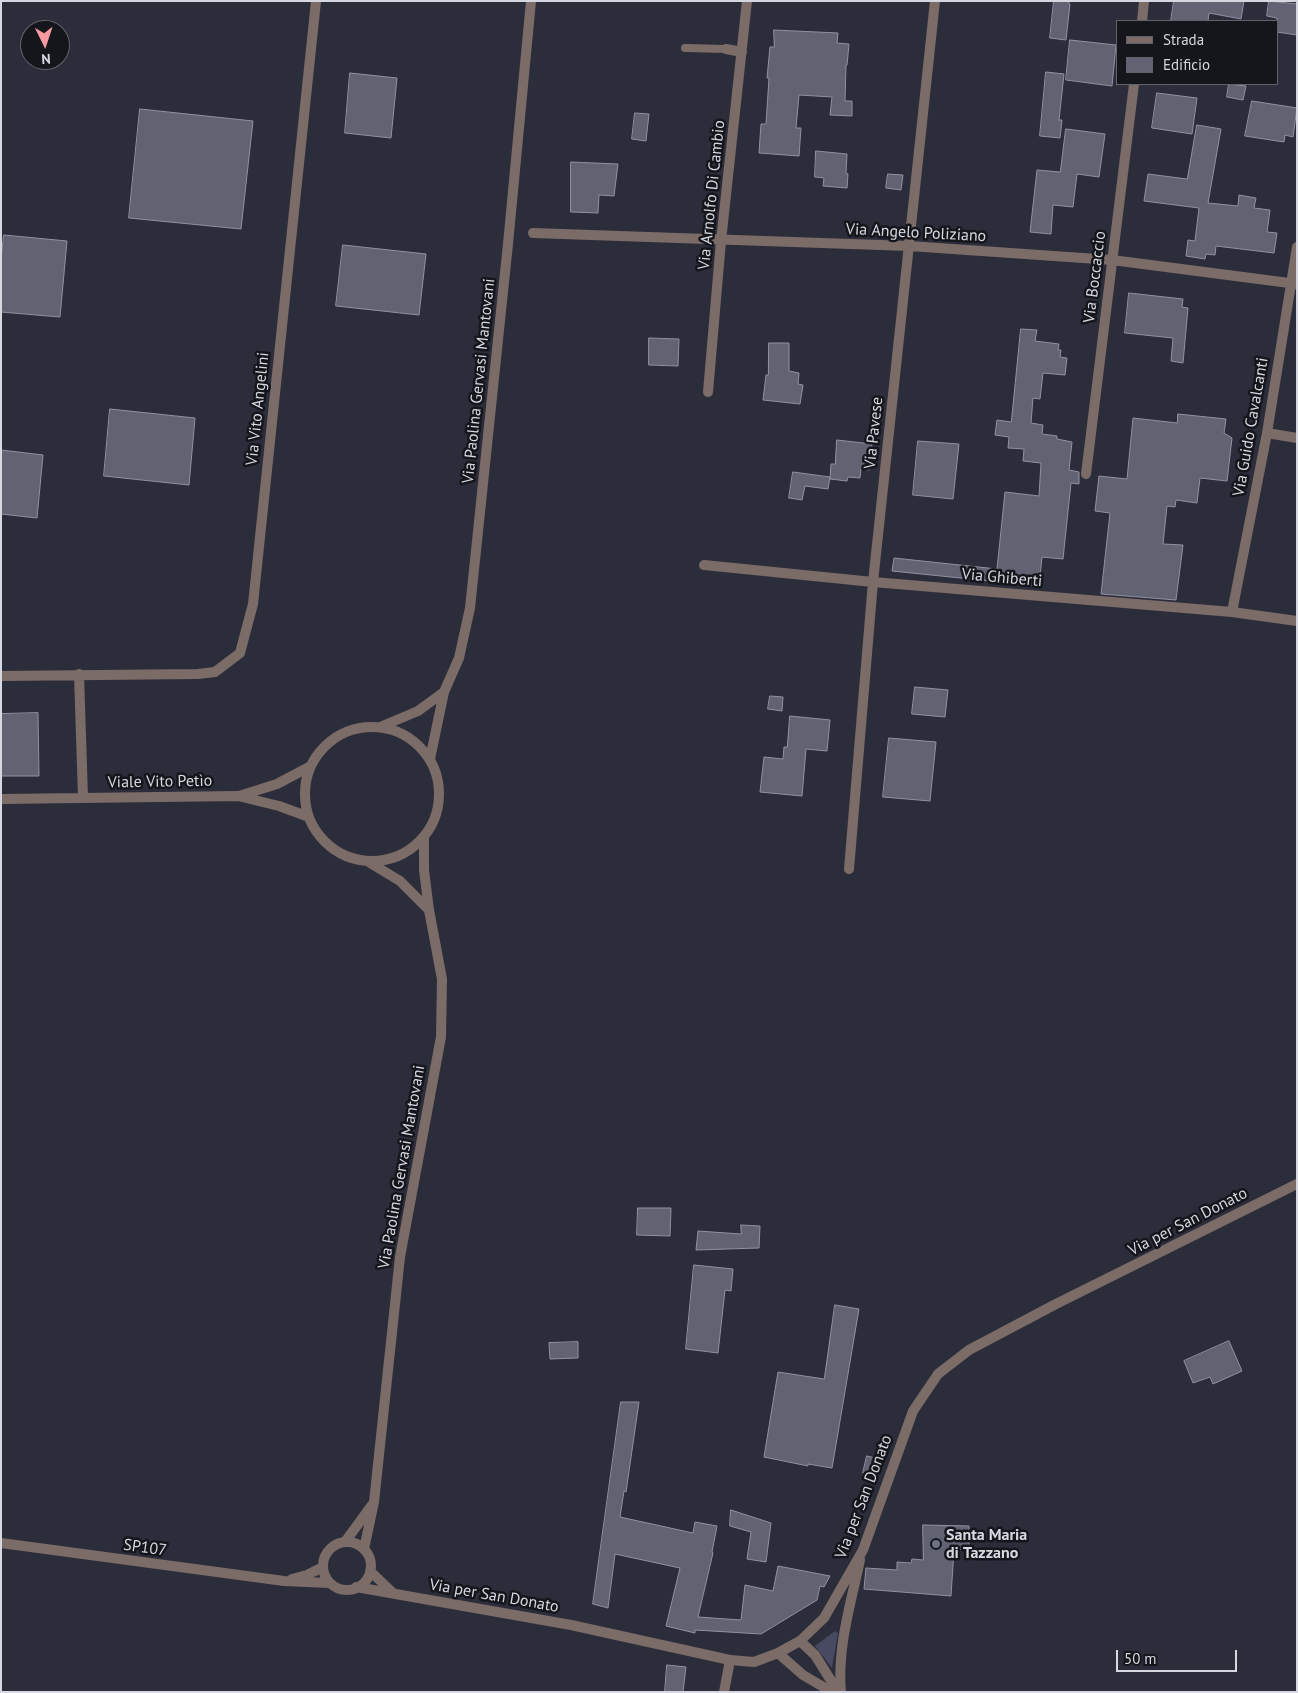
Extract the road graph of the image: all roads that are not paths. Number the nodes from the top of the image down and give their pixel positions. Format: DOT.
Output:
graph roads {
  1 [pos="316,1"];
  2 [pos="531,1"];
  3 [pos="747,1"];
  4 [pos="934,1"];
  5 [pos="1144,1"];
  6 [pos="1142,20"];
  7 [pos="685,48"];
  8 [pos="726,49"];
  9 [pos="742,52"];
  10 [pos="1134,85"];
  11 [pos="533,233"];
  12 [pos="722,241"];
  13 [pos="909,246"];
  14 [pos="1297,247"];
  15 [pos="1112,260"];
  16 [pos="1294,283"];
  17 [pos="708,392"];
  18 [pos="1267,433"];
  19 [pos="1297,438"];
  20 [pos="1086,474"];
  21 [pos="704,566"];
  22 [pos="873,582"];
  23 [pos="1232,612"];
  24 [pos="1297,621"];
  25 [pos="80,674"];
  26 [pos="1,676"];
  27 [pos="444,692"];
  28 [pos="379,727"];
  29 [pos="430,759"];
  30 [pos="311,766"];
  31 [pos="238,796"];
  32 [pos="83,798"];
  33 [pos="1,799"];
  34 [pos="309,817"];
  35 [pos="424,837"];
  36 [pos="367,861"];
  37 [pos="849,869"];
  38 [pos="429,910"];
  39 [pos="1297,1184"];
  40 [pos="374,1502"];
  41 [pos="345,1542"];
  42 [pos="1,1543"];
  43 [pos="364,1549"];
  44 [pos="863,1550"];
  45 [pos="323,1567"];
  46 [pos="370,1571"];
  47 [pos="284,1582"];
  48 [pos="330,1583"];
  49 [pos="356,1588"];
  50 [pos="394,1593"];
  51 [pos="800,1641"];
  52 [pos="778,1653"];
  53 [pos="730,1660"];
  54 [pos="724,1692"];
  55 [pos="832,1692"];
  56 [pos="840,1692"];
  1 -- 25 [label="street, Via Vito Angelini"];
  2 -- 27 [label="street, Via Paolina Gervasi Mantovani"];
  3 -- 9 [label="street, Via Arnolfo Di Cambio"];
  4 -- 13 [label="street, Via Pavese"];
  5 -- 6 [label="street"];
  7 -- 8 [label="lane"];
  8 -- 9 [label="street"];
  9 -- 12 [label="street, Via Arnolfo Di Cambio"];
  10 -- 15 [label="street, Via Boccaccio"];
  11 -- 12 [label="street, Via Angelo Poliziano"];
  12 -- 13 [label="street, Via Angelo Poliziano"];
  12 -- 17 [label="street, Via Arnolfo Di Cambio"];
  13 -- 15 [label="street, Via Angelo Poliziano"];
  13 -- 22 [label="street, Via Pavese"];
  14 -- 16 [label="street, Via Guido Cavalcanti"];
  15 -- 16 [label="street, Via Angelo Poliziano"];
  15 -- 20 [label="street, Via Boccaccio"];
  16 -- 18 [label="street, Via Guido Cavalcanti"];
  18 -- 19 [label="street"];
  18 -- 23 [label="street, Via Guido Cavalcanti"];
  21 -- 22 [label="street, Via Ghiberti"];
  22 -- 23 [label="street, Via Ghiberti"];
  22 -- 37 [label="street, Via Pavese"];
  23 -- 24 [label="street, Via Ghiberti"];
  25 -- 26 [label="street, Via Vito Angelini"];
  25 -- 32 [label="street"];
  27 -- 28 [label="street"];
  27 -- 29 [label="street, Via Paolina Gervasi Mantovani"];
  28 -- 29 [label="street"];
  28 -- 30 [label="street"];
  29 -- 35 [label="street"];
  30 -- 31 [label="street"];
  30 -- 34 [label="street"];
  31 -- 32 [label="street, Viale Vito Petìo"];
  31 -- 34 [label="street"];
  32 -- 33 [label="street, Viale Vito Petìo"];
  34 -- 36 [label="street"];
  35 -- 36 [label="street"];
  35 -- 38 [label="street, Via Paolina Gervasi Mantovani"];
  36 -- 38 [label="street"];
  38 -- 40 [label="street, Via Paolina Gervasi Mantovani"];
  39 -- 44 [label="street, Via per San Donato"];
  40 -- 41 [label="street, Via Paolina Gervasi Mantovani"];
  40 -- 43 [label="street, Via Paolina Gervasi Mantovani"];
  41 -- 43 [label="street"];
  41 -- 45 [label="street"];
  42 -- 47 [label="street, SP107 / SP107"];
  43 -- 46 [label="street"];
  44 -- 51 [label="street, Via per San Donato"];
  44 -- 56 [label="street"];
  45 -- 47 [label="street, SP107"];
  45 -- 48 [label="street"];
  46 -- 49 [label="street"];
  46 -- 50 [label="street"];
  47 -- 48 [label="street, SP107"];
  48 -- 49 [label="street"];
  49 -- 50 [label="street, Via per San Donato"];
  50 -- 53 [label="street, Via per San Donato"];
  51 -- 52 [label="street, Via per San Donato"];
  51 -- 56 [label="street"];
  52 -- 53 [label="street, Via per San Donato"];
  52 -- 55 [label="street"];
  53 -- 54 [label="street"];
}
